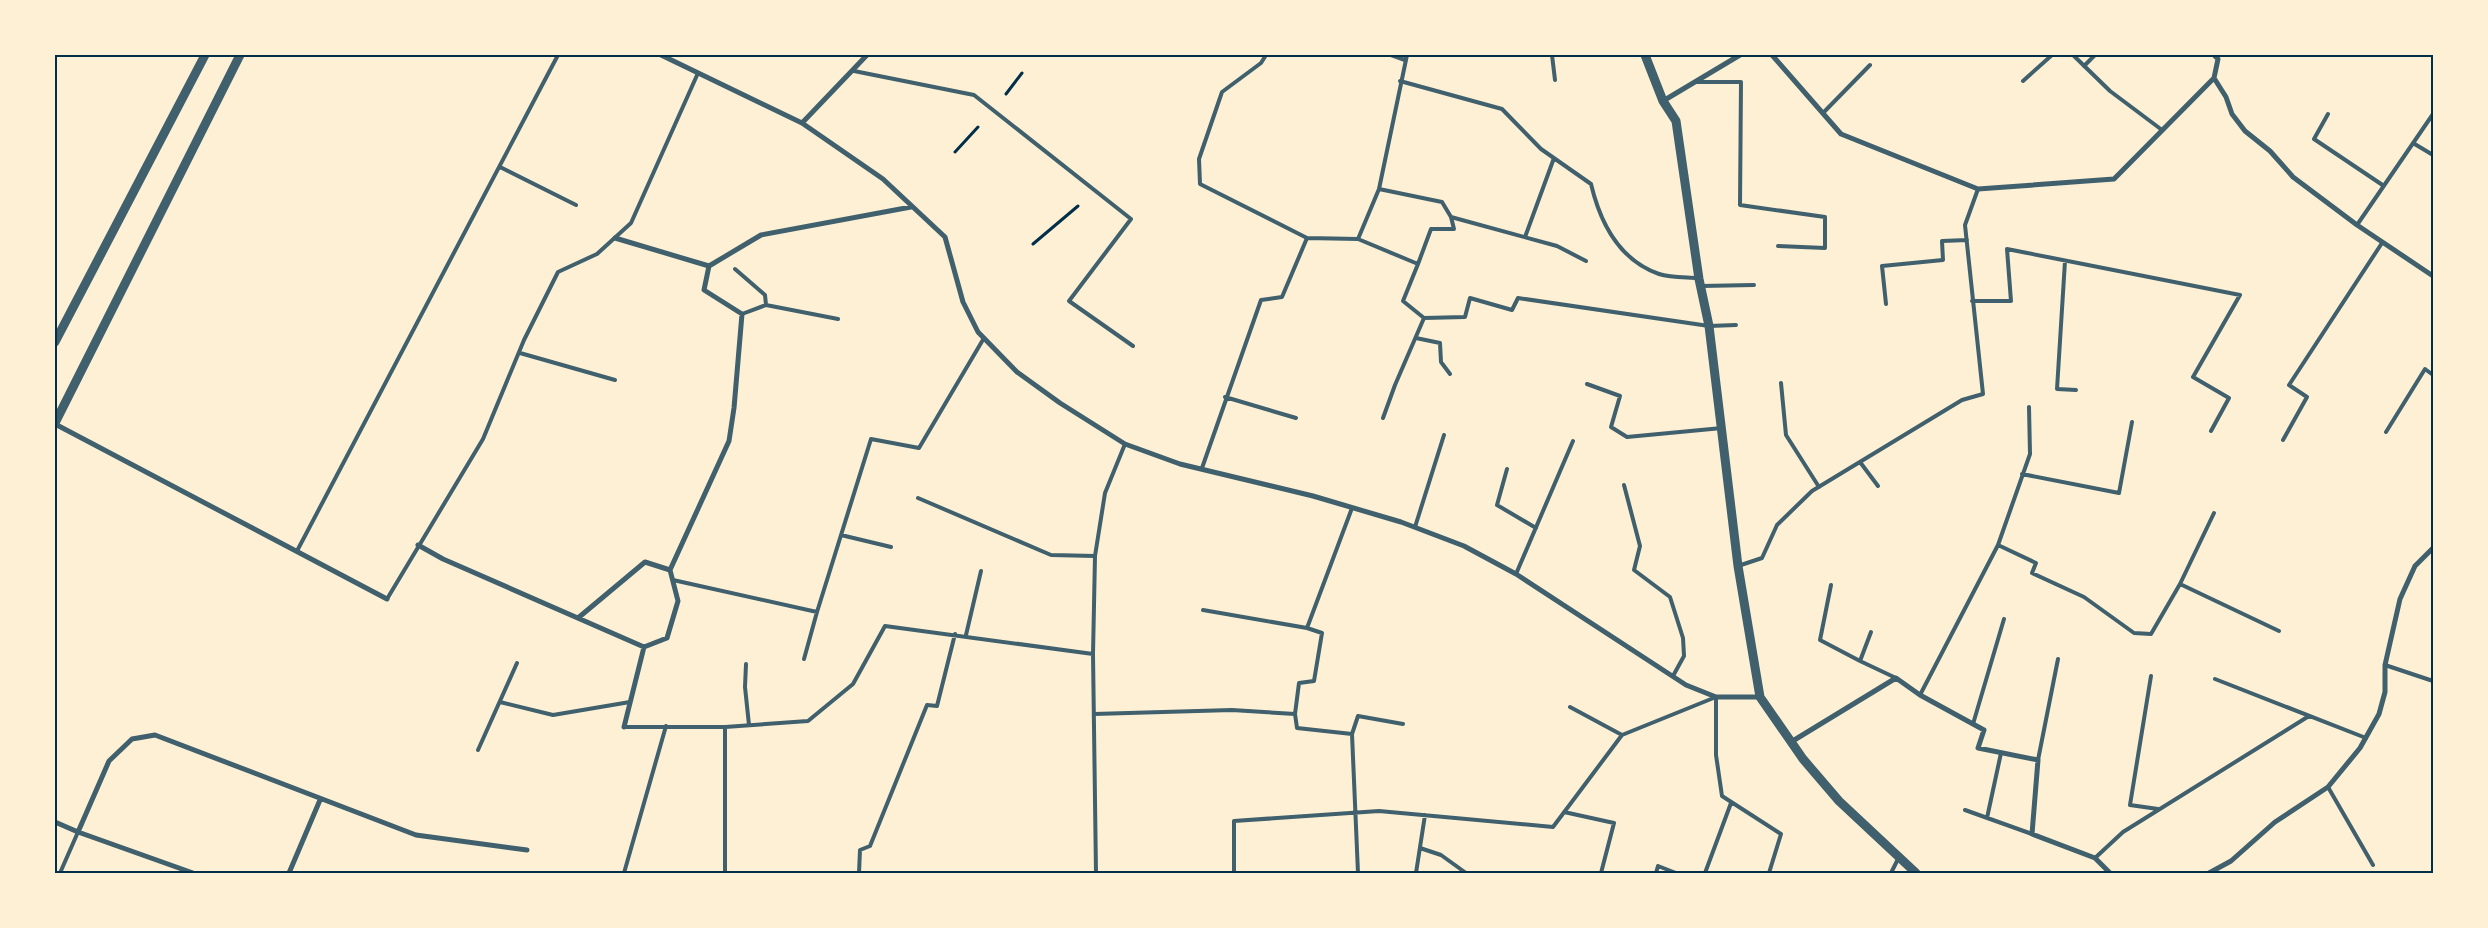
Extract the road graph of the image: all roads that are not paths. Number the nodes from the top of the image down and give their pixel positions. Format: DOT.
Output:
graph roads {
  1 [pos="205,55"];
  2 [pos="240,55"];
  3 [pos="558,55"];
  4 [pos="661,55"];
  5 [pos="867,55"];
  6 [pos="1266,55"];
  7 [pos="1391,55"];
  8 [pos="1407,55"];
  9 [pos="1552,55"];
  10 [pos="1645,55"];
  11 [pos="1740,55"];
  12 [pos="1772,55"];
  13 [pos="2052,55"];
  14 [pos="2073,55"];
  15 [pos="2095,55"];
  16 [pos="2218,56"];
  17 [pos="1405,60"];
  18 [pos="1870,65"];
  19 [pos="2084,66"];
  20 [pos="854,71"];
  21 [pos="698,73"];
  22 [pos="2214,78"];
  23 [pos="1555,80"];
  24 [pos="1400,81"];
  25 [pos="2023,81"];
  26 [pos="1694,82"];
  27 [pos="1663,101"];
  28 [pos="1822,113"];
  29 [pos="2328,114"];
  30 [pos="2433,114"];
  31 [pos="802,123"];
  32 [pos="2162,130"];
  33 [pos="2413,143"];
  34 [pos="2433,155"];
  35 [pos="1554,158"];
  36 [pos="500,167"];
  37 [pos="2384,186"];
  38 [pos="1378,189"];
  39 [pos="1978,189"];
  40 [pos="576,205"];
  41 [pos="911,207"];
  42 [pos="1451,218"];
  43 [pos="2357,226"];
  44 [pos="1525,237"];
  45 [pos="615,238"];
  46 [pos="1307,238"];
  47 [pos="1358,239"];
  48 [pos="1967,240"];
  49 [pos="2382,243"];
  50 [pos="1778,246"];
  51 [pos="1586,261"];
  52 [pos="2065,261"];
  53 [pos="1418,264"];
  54 [pos="709,266"];
  55 [pos="736,269"];
  56 [pos="2433,276"];
  57 [pos="1700,282"];
  58 [pos="1754,285"];
  59 [pos="1972,301"];
  60 [pos="1886,304"];
  61 [pos="766,305"];
  62 [pos="742,314"];
  63 [pos="1424,318"];
  64 [pos="838,319"];
  65 [pos="1736,325"];
  66 [pos="1709,326"];
  67 [pos="984,338"];
  68 [pos="1416,338"];
  69 [pos="55,342"];
  70 [pos="1133,346"];
  71 [pos="520,353"];
  72 [pos="1450,374"];
  73 [pos="2433,375"];
  74 [pos="615,380"];
  75 [pos="1781,383"];
  76 [pos="1587,384"];
  77 [pos="2076,390"];
  78 [pos="1225,398"];
  79 [pos="2029,407"];
  80 [pos="1296,418"];
  81 [pos="1383,418"];
  82 [pos="2132,422"];
  83 [pos="55,423"];
  84 [pos="1722,428"];
  85 [pos="2212,431"];
  86 [pos="2386,432"];
  87 [pos="1444,436"];
  88 [pos="2283,440"];
  89 [pos="1573,441"];
  90 [pos="1124,444"];
  91 [pos="1860,462"];
  92 [pos="1202,468"];
  93 [pos="1507,469"];
  94 [pos="2022,474"];
  95 [pos="1624,485"];
  96 [pos="1878,486"];
  97 [pos="1819,487"];
  98 [pos="918,498"];
  99 [pos="1352,508"];
  100 [pos="2214,512"];
  101 [pos="1415,527"];
  102 [pos="1536,528"];
  103 [pos="841,535"];
  104 [pos="1998,544"];
  105 [pos="418,545"];
  106 [pos="891,548"];
  107 [pos="2433,548"];
  108 [pos="297,551"];
  109 [pos="1094,556"];
  110 [pos="1738,566"];
  111 [pos="670,570"];
  112 [pos="981,571"];
  113 [pos="1516,574"];
  114 [pos="673,580"];
  115 [pos="2180,584"];
  116 [pos="1831,585"];
  117 [pos="387,599"];
  118 [pos="1202,610"];
  119 [pos="817,612"];
  120 [pos="578,618"];
  121 [pos="2004,619"];
  122 [pos="1308,628"];
  123 [pos="2279,631"];
  124 [pos="1871,632"];
  125 [pos="955,634"];
  126 [pos="966,636"];
  127 [pos="644,647"];
  128 [pos="1092,654"];
  129 [pos="804,659"];
  130 [pos="2058,659"];
  131 [pos="1860,661"];
  132 [pos="517,663"];
  133 [pos="746,664"];
  134 [pos="2385,665"];
  135 [pos="1673,676"];
  136 [pos="2150,676"];
  137 [pos="1896,678"];
  138 [pos="2215,679"];
  139 [pos="2433,681"];
  140 [pos="1920,695"];
  141 [pos="1760,696"];
  142 [pos="1716,698"];
  143 [pos="500,702"];
  144 [pos="630,702"];
  145 [pos="1570,707"];
  146 [pos="1094,714"];
  147 [pos="1295,714"];
  148 [pos="2309,716"];
  149 [pos="1403,724"];
  150 [pos="1973,724"];
  151 [pos="749,725"];
  152 [pos="666,726"];
  153 [pos="624,727"];
  154 [pos="725,727"];
  155 [pos="1352,734"];
  156 [pos="1622,735"];
  157 [pos="2366,738"];
  158 [pos="1791,742"];
  159 [pos="478,750"];
  160 [pos="2001,753"];
  161 [pos="2038,760"];
  162 [pos="2328,787"];
  163 [pos="320,800"];
  164 [pos="1732,803"];
  165 [pos="2158,809"];
  166 [pos="1965,810"];
  167 [pos="1564,812"];
  168 [pos="1356,814"];
  169 [pos="1425,815"];
  170 [pos="1987,818"];
  171 [pos="55,822"];
  172 [pos="78,832"];
  173 [pos="2032,834"];
  174 [pos="1420,848"];
  175 [pos="527,850"];
  176 [pos="1899,857"];
  177 [pos="2096,858"];
  178 [pos="2374,865"];
  179 [pos="60,873"];
  180 [pos="193,873"];
  181 [pos="289,873"];
  182 [pos="624,873"];
  183 [pos="725,873"];
  184 [pos="859,873"];
  185 [pos="1096,873"];
  186 [pos="1234,873"];
  187 [pos="1358,873"];
  188 [pos="1416,873"];
  189 [pos="1466,873"];
  190 [pos="1601,873"];
  191 [pos="1656,873"];
  192 [pos="1676,873"];
  193 [pos="1705,873"];
  194 [pos="1769,873"];
  195 [pos="1892,873"];
  196 [pos="1916,873"];
  197 [pos="2110,873"];
  198 [pos="2209,873"];
  1 -- 69 [label="street"];
  2 -- 83 [label="street"];
  3 -- 36 [label="lane"];
  4 -- 21 [label="street"];
  5 -- 20 [label="street"];
  6 -- 46 [label="lane"];
  7 -- 17 [label="lane"];
  8 -- 17 [label="lane"];
  9 -- 23 [label="lane"];
  10 -- 27 [label="street"];
  11 -- 26 [label="street"];
  12 -- 28 [label="street"];
  13 -- 25 [label="lane"];
  14 -- 19 [label="lane"];
  15 -- 19 [label="lane"];
  16 -- 22 [label="street"];
  17 -- 24 [label="lane"];
  18 -- 28 [label="lane"];
  19 -- 32 [label="lane"];
  20 -- 31 [label="street"];
  20 -- 70 [label="lane"];
  21 -- 31 [label="street"];
  21 -- 45 [label="lane"];
  22 -- 32 [label="street"];
  22 -- 43 [label="street"];
  24 -- 35 [label="lane"];
  24 -- 38 [label="lane"];
  26 -- 27 [label="street"];
  26 -- 50 [label="lane"];
  27 -- 57 [label="street"];
  28 -- 39 [label="street"];
  29 -- 37 [label="lane"];
  30 -- 33 [label="lane"];
  31 -- 41 [label="street"];
  32 -- 39 [label="street"];
  33 -- 34 [label="lane"];
  33 -- 37 [label="lane"];
  35 -- 44 [label="lane"];
  35 -- 57 [label="lane"];
  36 -- 40 [label="lane"];
  36 -- 108 [label="lane"];
  37 -- 43 [label="lane"];
  38 -- 42 [label="lane"];
  38 -- 47 [label="lane"];
  39 -- 48 [label="lane"];
  41 -- 54 [label="street"];
  41 -- 67 [label="street"];
  42 -- 44 [label="lane"];
  42 -- 53 [label="lane"];
  43 -- 49 [label="street"];
  44 -- 51 [label="lane"];
  45 -- 54 [label="street"];
  45 -- 71 [label="lane"];
  46 -- 47 [label="lane"];
  46 -- 78 [label="lane"];
  47 -- 53 [label="lane"];
  48 -- 59 [label="lane"];
  48 -- 60 [label="lane"];
  49 -- 56 [label="street"];
  49 -- 88 [label="lane"];
  52 -- 59 [label="lane"];
  52 -- 77 [label="lane"];
  52 -- 85 [label="lane"];
  53 -- 63 [label="lane"];
  54 -- 62 [label="street"];
  55 -- 61 [label="lane"];
  57 -- 58 [label="lane"];
  57 -- 66 [label="street"];
  59 -- 91 [label="lane"];
  61 -- 62 [label="lane"];
  61 -- 64 [label="lane"];
  62 -- 111 [label="street"];
  63 -- 66 [label="lane"];
  63 -- 68 [label="lane"];
  65 -- 66 [label="lane"];
  66 -- 84 [label="street"];
  67 -- 90 [label="street"];
  67 -- 103 [label="lane"];
  68 -- 72 [label="lane"];
  68 -- 81 [label="lane"];
  71 -- 74 [label="lane"];
  71 -- 105 [label="lane"];
  73 -- 86 [label="lane"];
  75 -- 97 [label="lane"];
  76 -- 84 [label="lane"];
  78 -- 80 [label="lane"];
  78 -- 92 [label="lane"];
  79 -- 94 [label="lane"];
  82 -- 94 [label="lane"];
  83 -- 108 [label="street"];
  84 -- 110 [label="street"];
  87 -- 101 [label="lane"];
  89 -- 102 [label="lane"];
  90 -- 92 [label="street"];
  90 -- 109 [label="lane"];
  91 -- 96 [label="lane"];
  91 -- 97 [label="lane"];
  92 -- 99 [label="street"];
  93 -- 102 [label="lane"];
  94 -- 104 [label="lane"];
  95 -- 135 [label="lane"];
  97 -- 110 [label="lane"];
  98 -- 109 [label="lane"];
  99 -- 101 [label="street"];
  99 -- 122 [label="lane"];
  100 -- 115 [label="lane"];
  101 -- 113 [label="street"];
  102 -- 113 [label="lane"];
  103 -- 106 [label="lane"];
  103 -- 119 [label="lane"];
  104 -- 115 [label="lane"];
  104 -- 140 [label="lane"];
  105 -- 117 [label="lane"];
  105 -- 120 [label="street"];
  107 -- 134 [label="street"];
  108 -- 117 [label="street"];
  109 -- 128 [label="lane"];
  110 -- 141 [label="street"];
  111 -- 114 [label="street"];
  111 -- 120 [label="street"];
  112 -- 126 [label="lane"];
  113 -- 135 [label="street"];
  114 -- 119 [label="lane"];
  114 -- 127 [label="street"];
  115 -- 123 [label="lane"];
  116 -- 131 [label="lane"];
  118 -- 122 [label="lane"];
  119 -- 129 [label="lane"];
  120 -- 127 [label="street"];
  121 -- 150 [label="lane"];
  122 -- 147 [label="lane"];
  124 -- 131 [label="lane"];
  125 -- 126 [label="lane"];
  125 -- 151 [label="lane"];
  125 -- 184 [label="lane"];
  126 -- 128 [label="lane"];
  127 -- 144 [label="street"];
  128 -- 146 [label="lane"];
  130 -- 161 [label="lane"];
  131 -- 137 [label="lane"];
  132 -- 143 [label="lane"];
  133 -- 151 [label="lane"];
  134 -- 139 [label="lane"];
  134 -- 157 [label="street"];
  135 -- 142 [label="street"];
  136 -- 165 [label="lane"];
  137 -- 140 [label="street"];
  137 -- 158 [label="street"];
  138 -- 148 [label="lane"];
  140 -- 150 [label="street"];
  141 -- 142 [label="street"];
  141 -- 158 [label="street"];
  142 -- 156 [label="lane"];
  142 -- 164 [label="lane"];
  143 -- 144 [label="lane"];
  143 -- 159 [label="lane"];
  144 -- 153 [label="street"];
  145 -- 156 [label="lane"];
  146 -- 147 [label="lane"];
  146 -- 185 [label="lane"];
  147 -- 155 [label="lane"];
  148 -- 157 [label="lane"];
  148 -- 165 [label="lane"];
  149 -- 155 [label="lane"];
  150 -- 160 [label="street"];
  151 -- 154 [label="lane"];
  152 -- 153 [label="lane"];
  152 -- 154 [label="lane"];
  152 -- 182 [label="lane"];
  154 -- 183 [label="lane"];
  155 -- 168 [label="lane"];
  156 -- 167 [label="lane"];
  157 -- 162 [label="street"];
  158 -- 176 [label="street"];
  160 -- 161 [label="street"];
  160 -- 170 [label="lane"];
  161 -- 173 [label="street"];
  162 -- 178 [label="lane"];
  162 -- 198 [label="street"];
  163 -- 172 [label="street"];
  163 -- 175 [label="street"];
  163 -- 181 [label="street"];
  164 -- 193 [label="lane"];
  164 -- 194 [label="lane"];
  165 -- 177 [label="lane"];
  166 -- 170 [label="lane"];
  167 -- 169 [label="lane"];
  167 -- 190 [label="lane"];
  168 -- 169 [label="lane"];
  168 -- 186 [label="lane"];
  168 -- 187 [label="lane"];
  169 -- 174 [label="lane"];
  170 -- 173 [label="lane"];
  171 -- 172 [label="street"];
  172 -- 179 [label="lane"];
  172 -- 180 [label="street"];
  173 -- 177 [label="street"];
  174 -- 188 [label="lane"];
  174 -- 189 [label="lane"];
  176 -- 195 [label="lane"];
  176 -- 196 [label="street"];
  177 -- 197 [label="street"];
  191 -- 192 [label="lane"];
}
